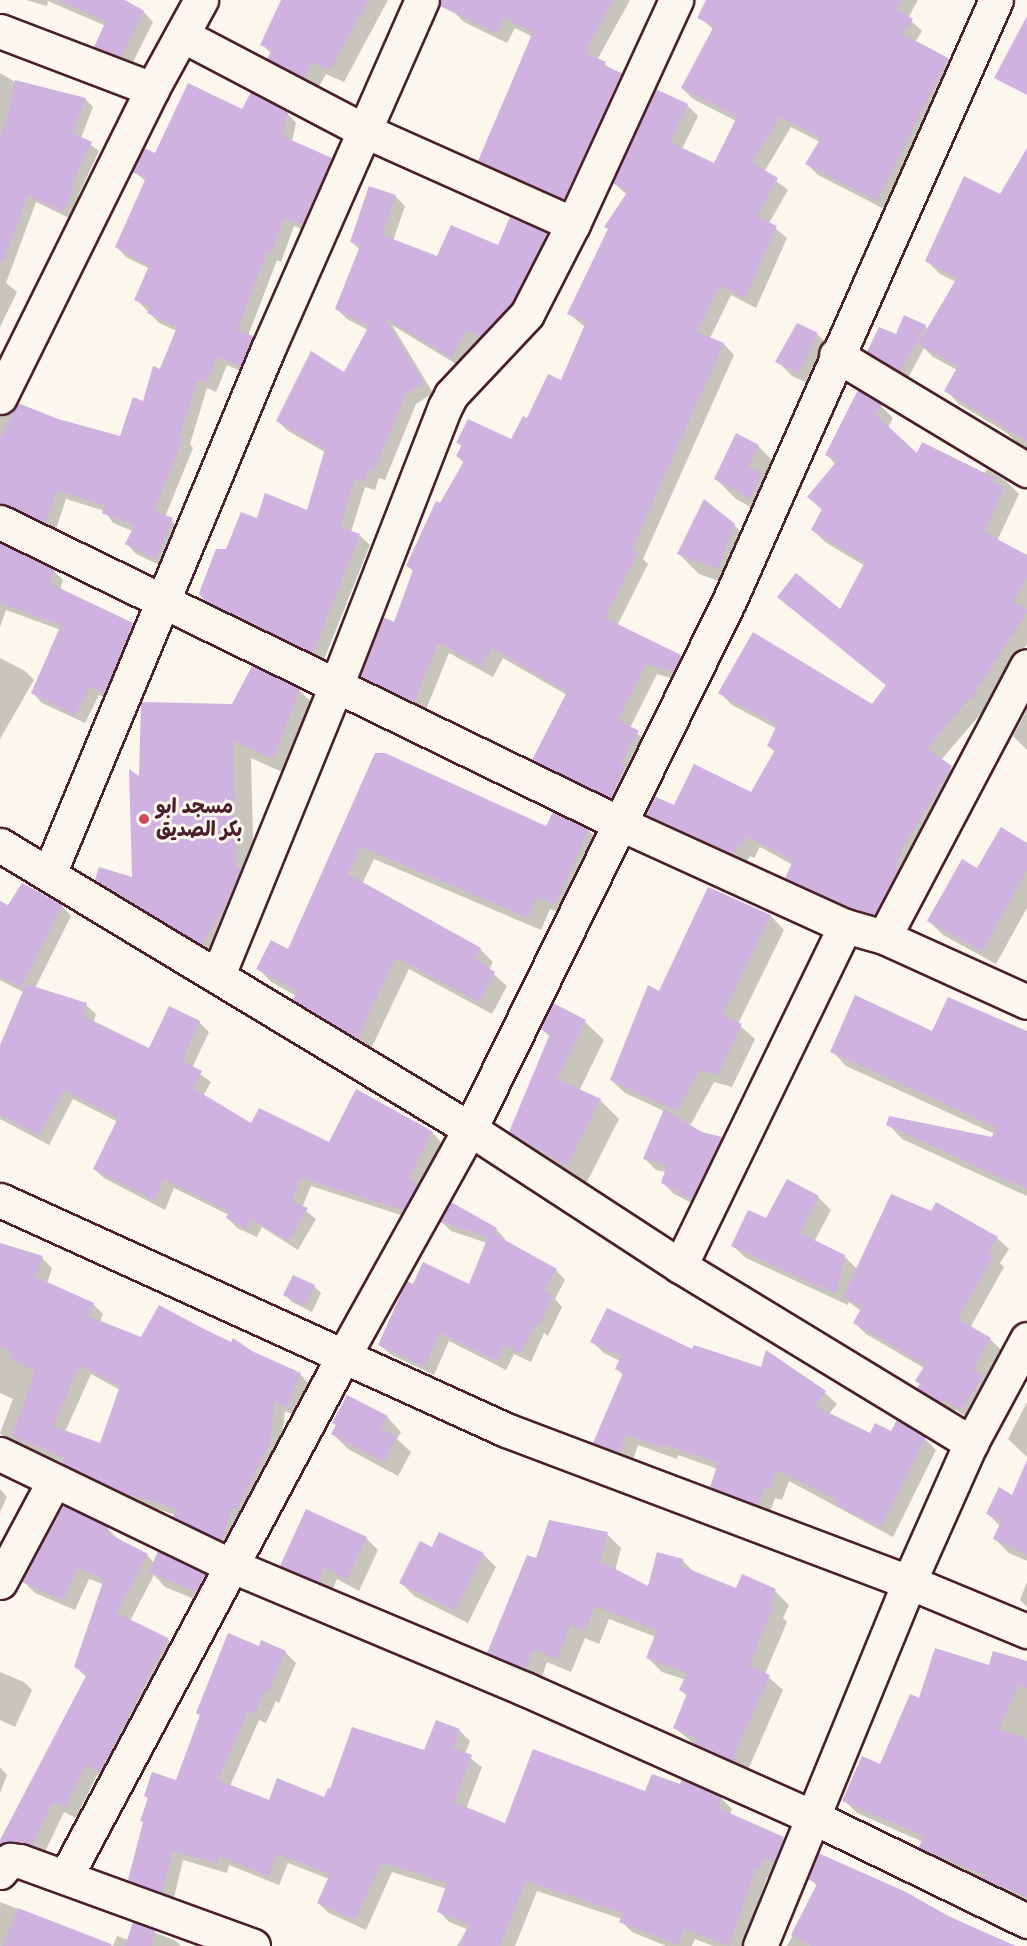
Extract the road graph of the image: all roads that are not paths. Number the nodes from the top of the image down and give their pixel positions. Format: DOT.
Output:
graph roads {
  1 [pos="201,0"];
  2 [pos="422,0"];
  3 [pos="676,0"];
  4 [pos="996,0"];
  5 [pos="0,31"];
  6 [pos="182,35"];
  7 [pos="152,88"];
  8 [pos="363,130"];
  9 [pos="573,224"];
  10 [pos="836,355"];
  11 [pos="0,397"];
  12 [pos="1027,470"];
  13 [pos="0,522"];
  14 [pos="163,602"];
  15 [pos="1027,666"];
  16 [pos="336,686"];
  17 [pos="621,824"];
  18 [pos="0,845"];
  19 [pos="50,874"];
  20 [pos="845,926"];
  21 [pos="884,937"];
  22 [pos="218,975"];
  23 [pos="1027,1002"];
  24 [pos="470,1130"];
  25 [pos="0,1200"];
  26 [pos="680,1266"];
  27 [pos="1027,1339"];
  28 [pos="344,1355"];
  29 [pos="971,1443"];
  30 [pos="0,1454"];
  31 [pos="54,1481"];
  32 [pos="230,1565"];
  33 [pos="0,1582"];
  34 [pos="909,1582"];
  35 [pos="1027,1630"];
  36 [pos="815,1818"];
  37 [pos="0,1872"];
  38 [pos="66,1876"];
  39 [pos="1027,1921"];
  40 [pos="253,1946"];
  41 [pos="760,1946"];
  1 -- 6 [label="street"];
  2 -- 8 [label="street"];
  3 -- 9 [label="street"];
  4 -- 10 [label="street"];
  5 -- 7 [label="street"];
  6 -- 7 [label="street"];
  6 -- 8 [label="street"];
  7 -- 11 [label="street"];
  8 -- 9 [label="street"];
  8 -- 14 [label="street"];
  9 -- 16 [label="street"];
  10 -- 12 [label="street"];
  10 -- 17 [label="street"];
  13 -- 14 [label="street"];
  14 -- 16 [label="street"];
  14 -- 19 [label="street"];
  15 -- 21 [label="street"];
  16 -- 17 [label="street"];
  16 -- 22 [label="street"];
  17 -- 20 [label="street"];
  17 -- 24 [label="street"];
  18 -- 19 [label="street"];
  19 -- 22 [label="street"];
  20 -- 21 [label="street"];
  20 -- 26 [label="street"];
  21 -- 23 [label="street"];
  22 -- 24 [label="street"];
  24 -- 26 [label="street"];
  24 -- 28 [label="street"];
  25 -- 28 [label="street"];
  26 -- 29 [label="street"];
  27 -- 29 [label="street"];
  28 -- 32 [label="street"];
  28 -- 34 [label="street"];
  29 -- 34 [label="street"];
  30 -- 31 [label="street"];
  31 -- 32 [label="street"];
  31 -- 33 [label="street"];
  32 -- 36 [label="street"];
  32 -- 38 [label="street"];
  34 -- 35 [label="street"];
  34 -- 36 [label="street"];
  36 -- 39 [label="street"];
  36 -- 41 [label="street"];
  37 -- 38 [label="street"];
  38 -- 40 [label="street"];
}
